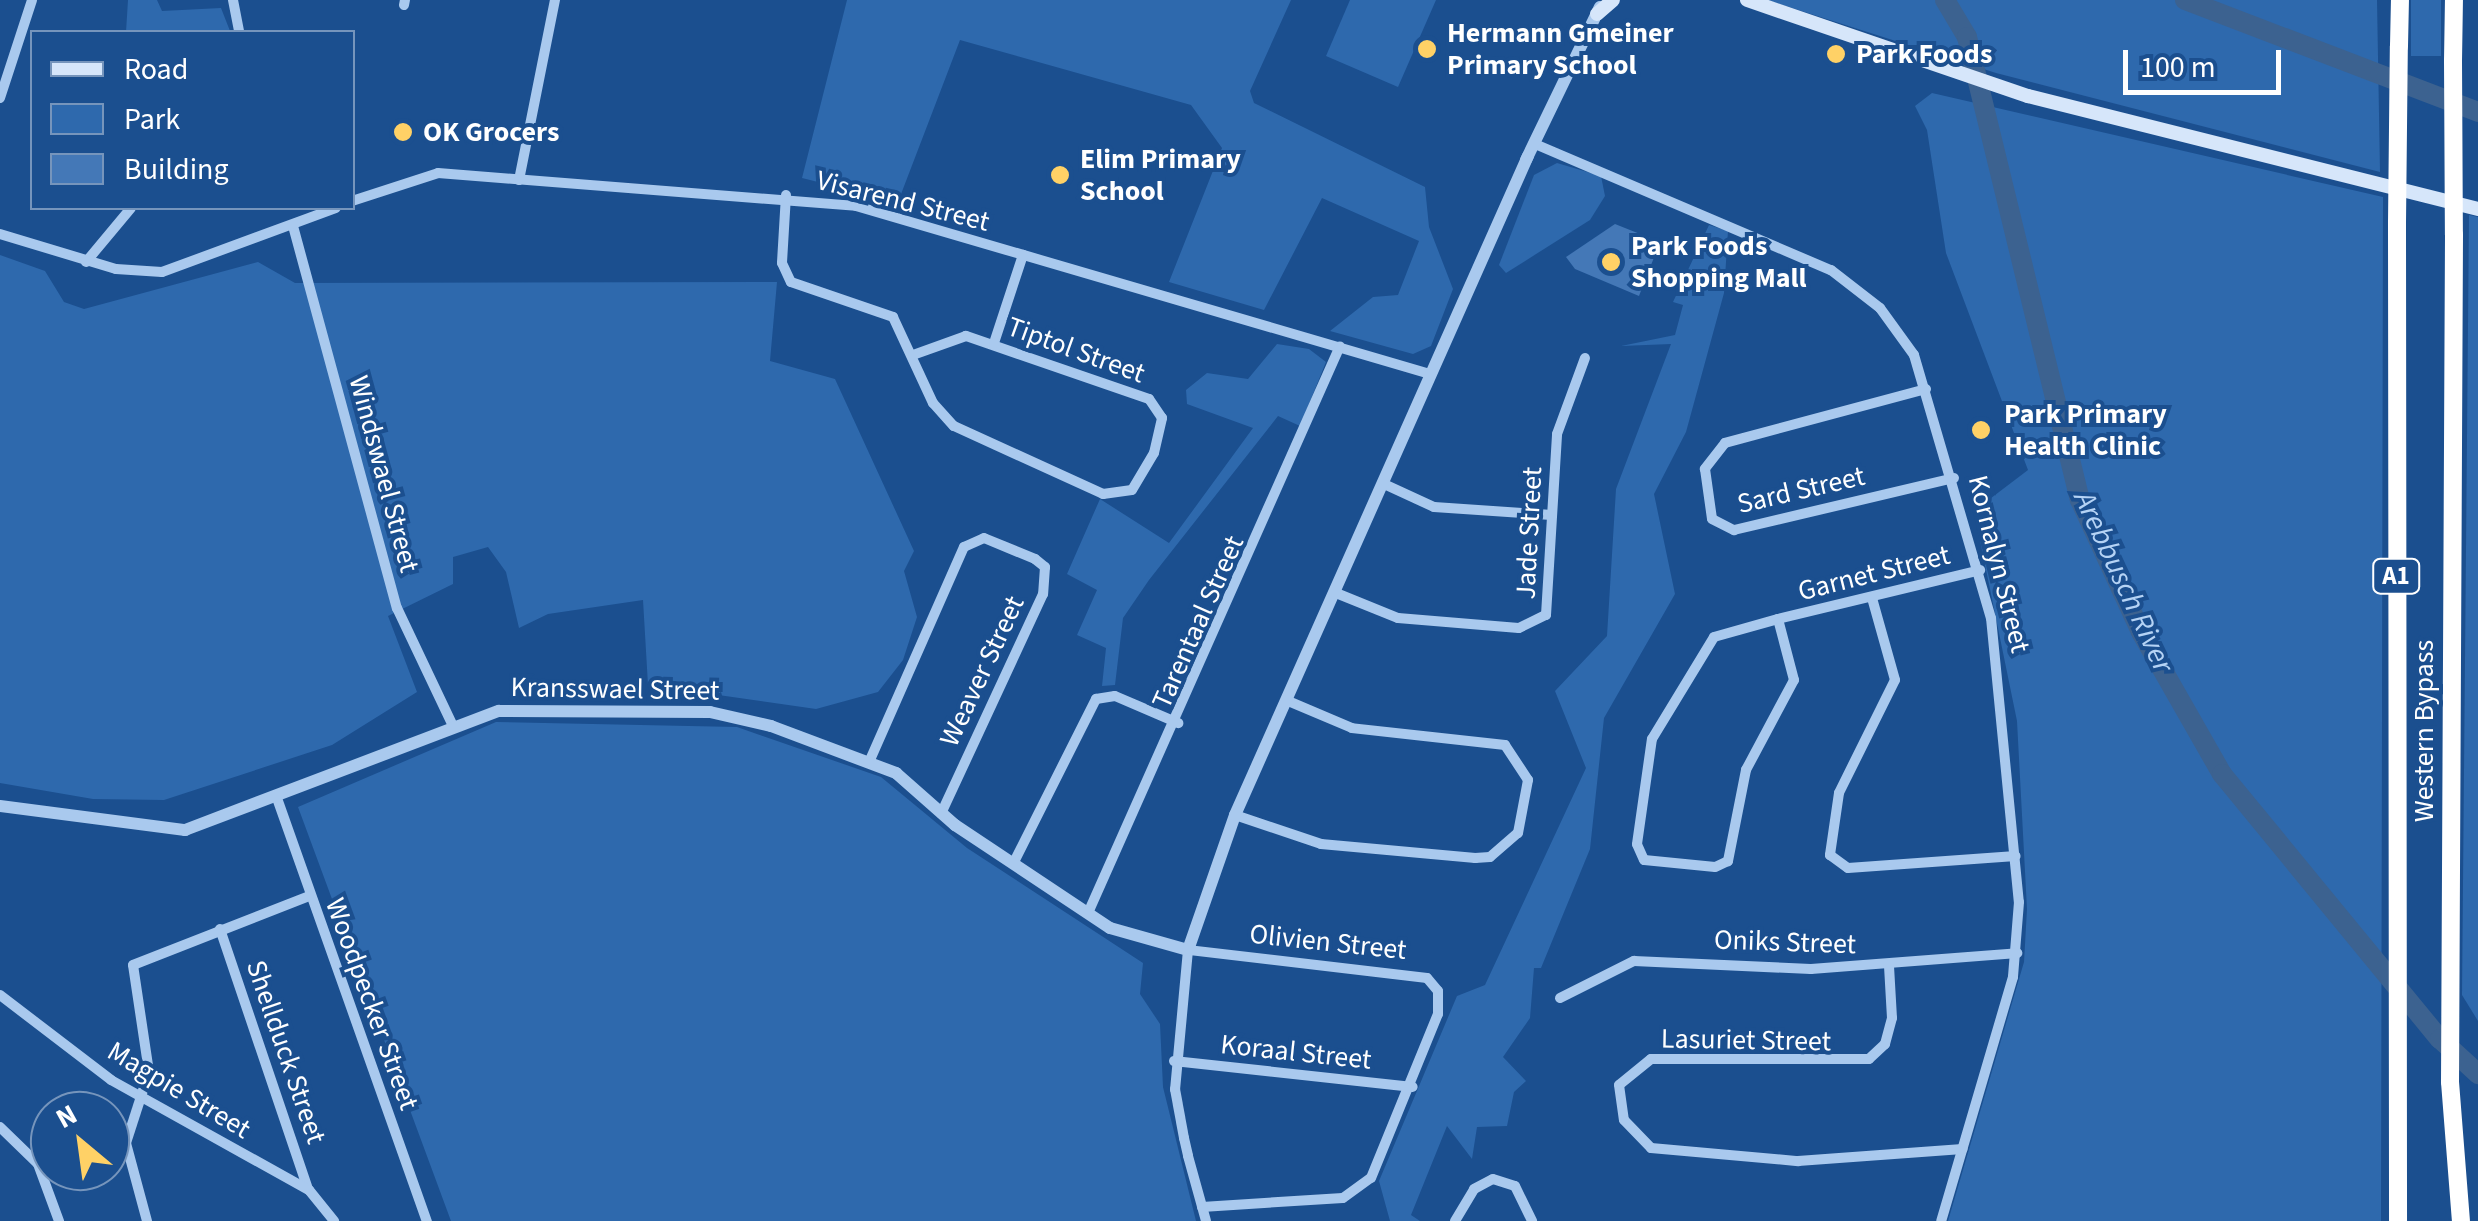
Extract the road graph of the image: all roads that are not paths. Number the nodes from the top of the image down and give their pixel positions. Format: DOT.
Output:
graph roads {
  1 [pos="32,0"];
  2 [pos="232,0"];
  3 [pos="555,0"];
  4 [pos="1747,0"];
  5 [pos="2400,0"];
  6 [pos="2454,0"];
  7 [pos="1604,3"];
  8 [pos="239,30"];
  9 [pos="0,98"];
  10 [pos="1531,150"];
  11 [pos="519,180"];
  12 [pos="786,195"];
  13 [pos="355,200"];
  14 [pos="2478,209"];
  15 [pos="129,210"];
  16 [pos="331,210"];
  17 [pos="293,226"];
  18 [pos="0,234"];
  19 [pos="1023,256"];
  20 [pos="86,262"];
  21 [pos="994,343"];
  22 [pos="1340,346"];
  23 [pos="913,355"];
  24 [pos="1585,358"];
  25 [pos="1430,374"];
  26 [pos="1926,389"];
  27 [pos="1954,478"];
  28 [pos="1384,484"];
  29 [pos="1552,516"];
  30 [pos="1980,570"];
  31 [pos="1336,592"];
  32 [pos="1872,598"];
  33 [pos="1778,619"];
  34 [pos="1288,701"];
  35 [pos="1178,723"];
  36 [pos="453,726"];
  37 [pos="870,760"];
  38 [pos="278,801"];
  39 [pos="0,806"];
  40 [pos="941,814"];
  41 [pos="1235,815"];
  42 [pos="2016,856"];
  43 [pos="1013,864"];
  44 [pos="309,896"];
  45 [pos="1088,913"];
  46 [pos="220,929"];
  47 [pos="1188,950"];
  48 [pos="2017,953"];
  49 [pos="1889,966"];
  50 [pos="0,996"];
  51 [pos="1560,998"];
  52 [pos="1174,1061"];
  53 [pos="1413,1088"];
  54 [pos="138,1096"];
  55 [pos="0,1127"];
  56 [pos="1963,1150"];
  57 [pos="308,1190"];
  58 [pos="1202,1207"];
  59 [pos="58,1221"];
  60 [pos="147,1221"];
  61 [pos="334,1221"];
  62 [pos="428,1221"];
  63 [pos="1206,1221"];
  64 [pos="1455,1221"];
  65 [pos="1532,1221"];
  66 [pos="1941,1221"];
  67 [pos="2398,1221"];
  68 [pos="2462,1221"];
  1 -- 9 [label="street"];
  2 -- 8 [label="street"];
  3 -- 11 [label="street"];
  4 -- 14 [label="main road"];
  5 -- 67 [label="highway, Western Bypass / A1, bridge"];
  6 -- 68 [label="highway, Western Bypass / A1, bridge"];
  7 -- 10 [label="street"];
  10 -- 25 [label="street"];
  10 -- 26 [label="street, Kornalyn Street"];
  11 -- 12 [label="street, Visarend Street"];
  11 -- 13 [label="street, Visarend Street"];
  12 -- 19 [label="street, Visarend Street"];
  12 -- 23 [label="street, Tiptol Street"];
  15 -- 20 [label="street"];
  16 -- 17 [label="street"];
  17 -- 20 [label="street"];
  17 -- 36 [label="street, Windswael Street"];
  18 -- 20 [label="street"];
  19 -- 21 [label="street"];
  19 -- 22 [label="street, Visarend Street"];
  21 -- 23 [label="street, Tiptol Street"];
  21 -- 23 [label="street, Tiptol Street"];
  22 -- 25 [label="street, Visarend Street"];
  22 -- 35 [label="street, Tarentaal Street"];
  24 -- 29 [label="street, Jade Street"];
  25 -- 28 [label="street"];
  26 -- 27 [label="street, Kornalyn Street"];
  26 -- 27 [label="street, Sard Street"];
  27 -- 30 [label="street, Kornalyn Street"];
  28 -- 29 [label="street"];
  28 -- 31 [label="street"];
  29 -- 31 [label="street, Jade Street"];
  30 -- 32 [label="street, Garnet Street"];
  30 -- 42 [label="street, Kornalyn Street"];
  31 -- 34 [label="street"];
  32 -- 33 [label="street, Garnet Street"];
  32 -- 42 [label="street"];
  33 -- 33 [label="street, Garnet Street"];
  34 -- 41 [label="street"];
  34 -- 41 [label="street"];
  35 -- 43 [label="street"];
  35 -- 45 [label="street, Tarentaal Street"];
  36 -- 37 [label="street, Kransswael Street"];
  36 -- 38 [label="street, Kransswael Street"];
  37 -- 40 [label="street, Kransswael Street"];
  37 -- 40 [label="street, Weaver Street"];
  38 -- 39 [label="street, Kransswael Street"];
  38 -- 44 [label="street, Woodpecker Street"];
  40 -- 43 [label="street, Kransswael Street"];
  41 -- 47 [label="street"];
  42 -- 48 [label="street, Kornalyn Street"];
  43 -- 45 [label="street, Kransswael Street"];
  44 -- 46 [label="street"];
  44 -- 62 [label="street, Woodpecker Street"];
  45 -- 47 [label="street, Kransswael Street"];
  46 -- 54 [label="street"];
  46 -- 57 [label="street, Shellduck Street"];
  47 -- 52 [label="street"];
  47 -- 53 [label="street, Olivien Street"];
  48 -- 49 [label="street, Oniks Street"];
  48 -- 56 [label="street, Kornalyn Street"];
  49 -- 51 [label="street, Oniks Street"];
  49 -- 56 [label="street, Lasuriet Street"];
  50 -- 54 [label="street, Magpie Street"];
  52 -- 53 [label="street, Koraal Street"];
  52 -- 58 [label="street"];
  53 -- 58 [label="street, Olivien Street"];
  54 -- 57 [label="street, Magpie Street"];
  54 -- 60 [label="street"];
  55 -- 59 [label="street"];
  56 -- 66 [label="street, Kornalyn Street"];
  57 -- 61 [label="street, Magpie Street"];
  58 -- 63 [label="street"];
  64 -- 65 [label="street"];
}
